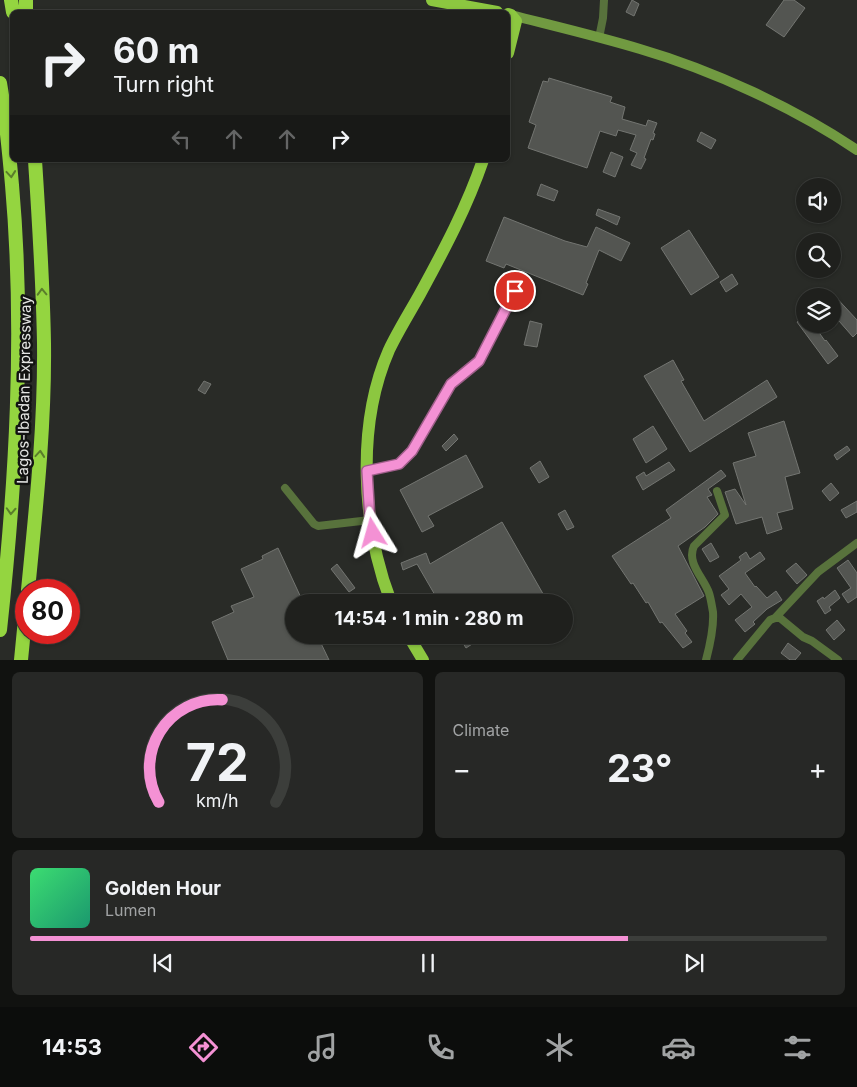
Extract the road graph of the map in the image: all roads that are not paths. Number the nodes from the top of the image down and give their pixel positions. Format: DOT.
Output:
graph roads {
  1 [pos="432,0"];
  2 [pos="604,0"];
  3 [pos="475,10"];
  4 [pos="510,15"];
  5 [pos="510,16"];
  6 [pos="600,38"];
  7 [pos="510,46"];
  8 [pos="0,83"];
  9 [pos="857,150"];
  10 [pos="10,161"];
  11 [pos="10,162"];
  12 [pos="35,162"];
  13 [pos="482,162"];
  14 [pos="515,291"];
  15 [pos="367,471"];
  16 [pos="285,488"];
  17 [pos="717,491"];
  18 [pos="370,520"];
  19 [pos="857,543"];
  20 [pos="29,579"];
  21 [pos="388,594"];
  22 [pos="775,618"];
  23 [pos="0,630"];
  24 [pos="23,644"];
  25 [pos="413,644"];
  26 [pos="21,660"];
  27 [pos="423,660"];
  28 [pos="706,660"];
  29 [pos="737,660"];
  30 [pos="838,660"];
  1 -- 3 [label="highway"];
  2 -- 6 [label="street"];
  4 -- 6 [label="main road"];
  5 -- 7 [label="highway"];
  6 -- 9 [label="main road"];
  8 -- 10 [label="highway, Lagos-Ibadan Expressway, one-way"];
  11 -- 23 [label="highway, Lagos-Ibadan Expressway, one-way"];
  20 -- 12 [label="highway, Lagos-Ibadan Expressway, one-way"];
  13 -- 15 [label="highway"];
  14 -- 15 [label="street"];
  15 -- 18 [label="highway"];
  16 -- 18 [label="street"];
  17 -- 28 [label="street"];
  18 -- 21 [label="highway"];
  19 -- 22 [label="street"];
  22 -- 29 [label="street"];
  22 -- 30 [label="street"];
  24 -- 26 [label="highway"];
  25 -- 27 [label="highway"];
}
